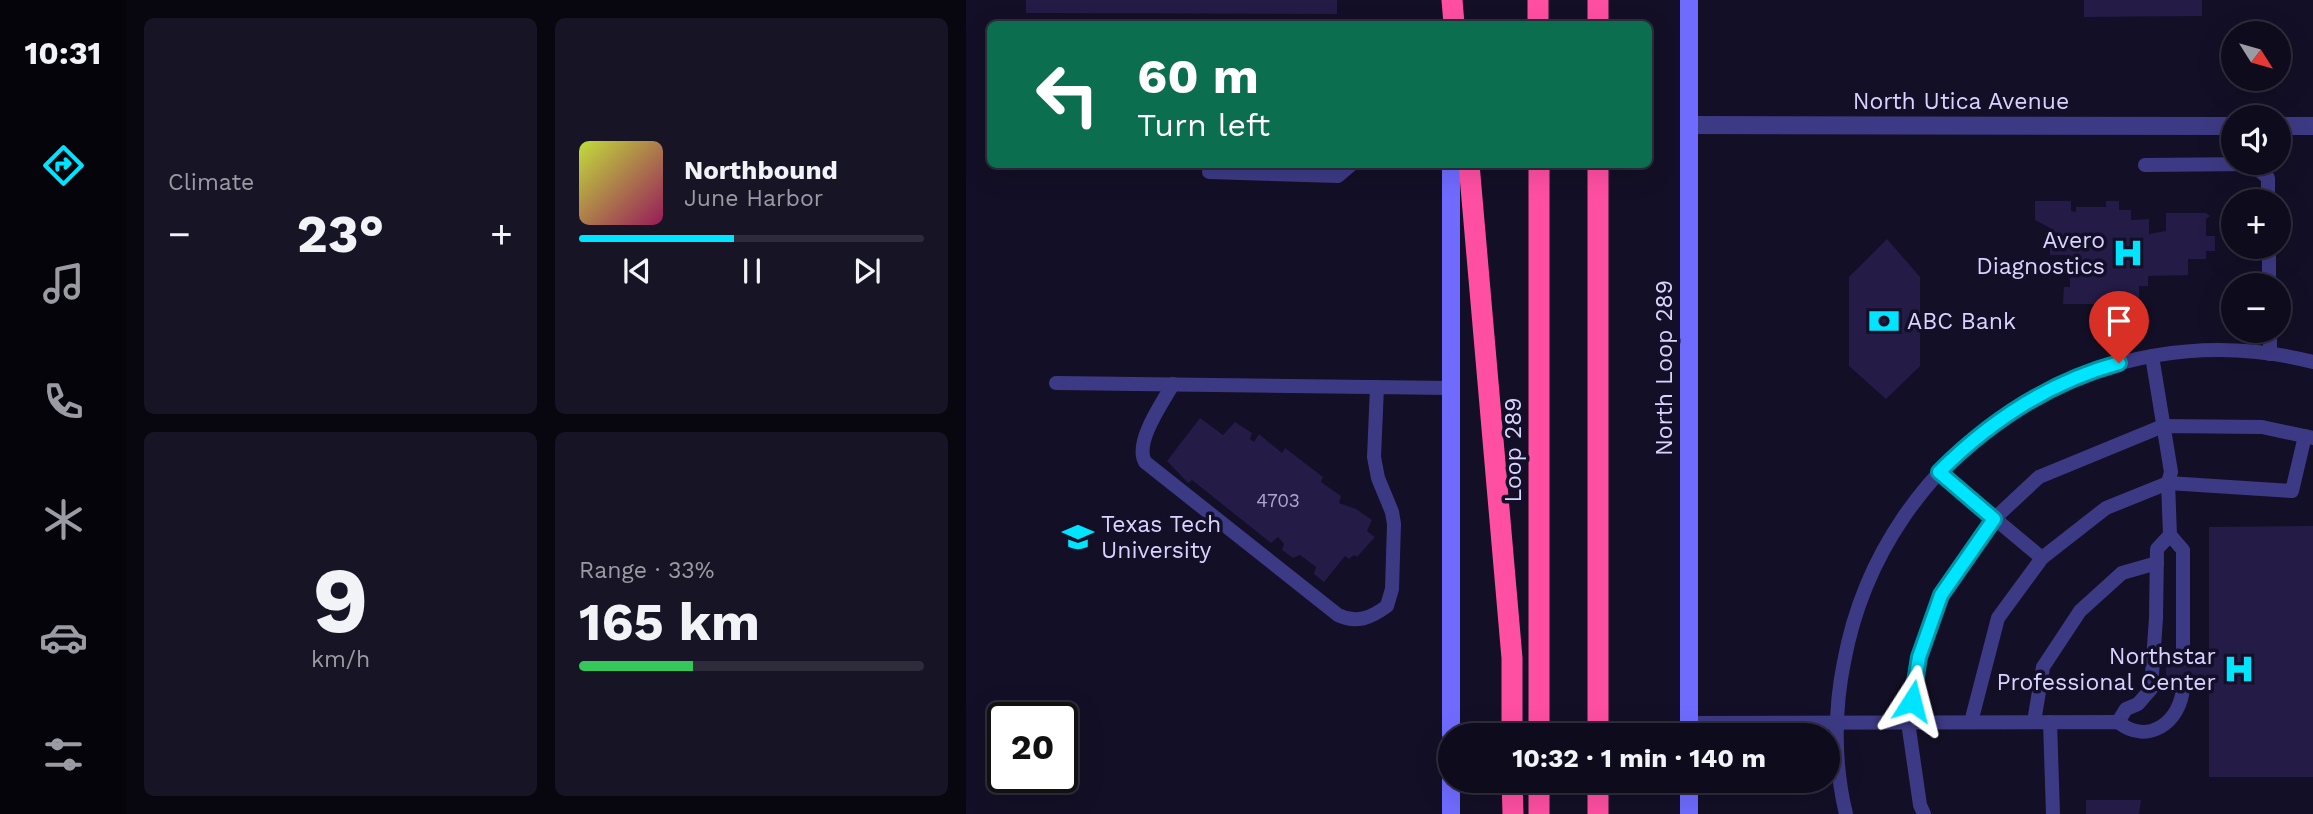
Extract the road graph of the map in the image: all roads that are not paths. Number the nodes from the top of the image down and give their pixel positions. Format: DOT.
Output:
graph roads {
  1 [pos="1451,0"];
  2 [pos="1538,0"];
  3 [pos="1598,0"];
  4 [pos="1689,0"];
  5 [pos="1452,21"];
  6 [pos="1538,21"];
  7 [pos="1598,21"];
  8 [pos="1689,125"];
  9 [pos="2221,126"];
  10 [pos="2291,126"];
  11 [pos="2313,126"];
  12 [pos="2221,164"];
  13 [pos="2145,165"];
  14 [pos="1347,168"];
  15 [pos="1451,168"];
  16 [pos="1469,168"];
  17 [pos="1539,168"];
  18 [pos="1598,168"];
  19 [pos="1209,172"];
  20 [pos="2270,343"];
  21 [pos="2270,354"];
  22 [pos="2152,356"];
  23 [pos="2313,362"];
  24 [pos="1056,383"];
  25 [pos="1173,384"];
  26 [pos="1377,387"];
  27 [pos="1452,388"];
  28 [pos="2163,426"];
  29 [pos="2309,437"];
  30 [pos="1939,472"];
  31 [pos="2168,483"];
  32 [pos="1994,519"];
  33 [pos="2169,535"];
  34 [pos="2042,558"];
  35 [pos="2157,563"];
  36 [pos="2183,651"];
  37 [pos="2183,687"];
  38 [pos="1908,722"];
  39 [pos="1971,722"];
  40 [pos="2034,722"];
  41 [pos="2050,722"];
  42 [pos="2118,722"];
  43 [pos="1451,723"];
  44 [pos="1512,723"];
  45 [pos="1539,723"];
  46 [pos="1598,723"];
  47 [pos="1689,723"];
  48 [pos="1838,723"];
  49 [pos="1840,780"];
  50 [pos="1451,793"];
  51 [pos="1512,793"];
  52 [pos="1539,793"];
  53 [pos="1598,793"];
  54 [pos="1689,793"];
  55 [pos="1451,814"];
  56 [pos="1513,814"];
  57 [pos="1539,814"];
  58 [pos="1598,814"];
  59 [pos="1689,814"];
  60 [pos="1846,814"];
  61 [pos="1924,814"];
  62 [pos="2053,814"];
  1 -- 5 [label="highway"];
  2 -- 6 [label="highway"];
  3 -- 7 [label="highway"];
  4 -- 8 [label="main road, North Loop 289"];
  8 -- 9 [label="street, North Utica Avenue"];
  8 -- 47 [label="main road, North Loop 289"];
  10 -- 11 [label="street"];
  12 -- 13 [label="lane"];
  14 -- 19 [label="lane"];
  15 -- 27 [label="main road"];
  16 -- 44 [label="highway"];
  17 -- 45 [label="highway, Loop 289"];
  18 -- 46 [label="highway"];
  20 -- 21 [label="lane"];
  21 -- 22 [label="lane"];
  21 -- 23 [label="lane"];
  22 -- 28 [label="lane"];
  22 -- 30 [label="lane"];
  24 -- 25 [label="lane"];
  25 -- 26 [label="lane"];
  25 -- 26 [label="lane"];
  26 -- 27 [label="lane"];
  27 -- 43 [label="main road"];
  28 -- 29 [label="lane"];
  28 -- 31 [label="lane"];
  28 -- 32 [label="lane"];
  29 -- 31 [label="lane"];
  30 -- 32 [label="lane"];
  30 -- 48 [label="lane"];
  31 -- 33 [label="lane"];
  31 -- 34 [label="lane"];
  32 -- 34 [label="lane"];
  32 -- 38 [label="lane"];
  33 -- 35 [label="lane"];
  33 -- 36 [label="lane"];
  34 -- 39 [label="lane"];
  35 -- 40 [label="lane"];
  35 -- 42 [label="lane"];
  37 -- 42 [label="lane"];
  38 -- 39 [label="lane"];
  38 -- 48 [label="lane"];
  38 -- 61 [label="lane"];
  39 -- 40 [label="lane"];
  40 -- 41 [label="lane"];
  41 -- 42 [label="lane"];
  41 -- 62 [label="lane"];
  49 -- 60 [label="lane"];
  50 -- 55 [label="main road"];
  51 -- 56 [label="highway"];
  52 -- 57 [label="highway"];
  53 -- 58 [label="highway"];
  54 -- 59 [label="main road"];
}
